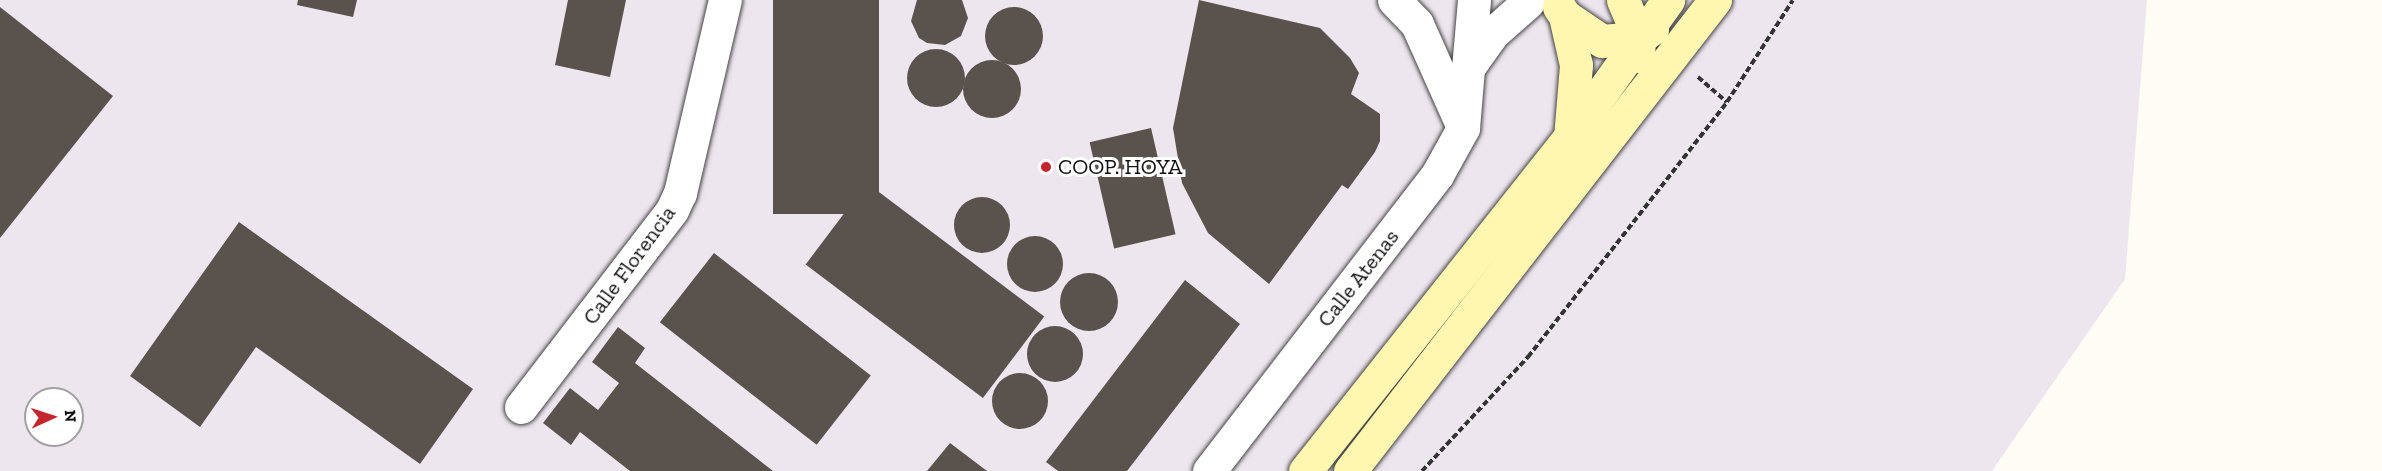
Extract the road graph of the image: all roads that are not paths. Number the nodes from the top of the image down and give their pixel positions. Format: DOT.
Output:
graph roads {
  1 [pos="725,0"];
  2 [pos="1394,0"];
  3 [pos="1474,0"];
  4 [pos="1623,0"];
  5 [pos="1668,0"];
  6 [pos="1689,0"];
  7 [pos="1715,0"];
  8 [pos="1538,4"];
  9 [pos="1639,38"];
  10 [pos="1468,68"];
  11 [pos="1463,128"];
  12 [pos="1569,138"];
  13 [pos="521,407"];
  14 [pos="1209,471"];
  15 [pos="1305,471"];
  16 [pos="1328,471"];
  17 [pos="1350,471"];
  1 -- 13 [label="street, Calle Florencia"];
  2 -- 11 [label="street"];
  3 -- 10 [label="street, Calle Atenas"];
  4 -- 9 [label="main road"];
  5 -- 9 [label="main road"];
  6 -- 9 [label="main road"];
  7 -- 17 [label="main road"];
  8 -- 9 [label="main road"];
  8 -- 10 [label="street"];
  8 -- 12 [label="main road"];
  9 -- 12 [label="main road"];
  9 -- 16 [label="main road"];
  10 -- 11 [label="street, Calle Atenas"];
  11 -- 14 [label="street, Calle Atenas"];
  12 -- 15 [label="main road"];
}
